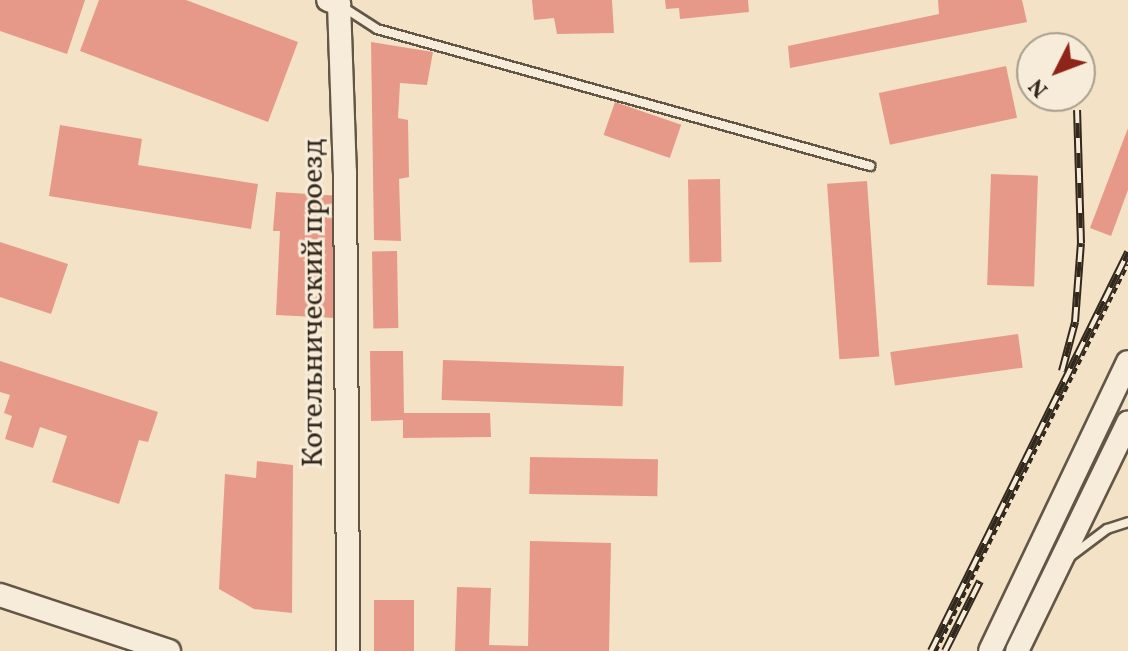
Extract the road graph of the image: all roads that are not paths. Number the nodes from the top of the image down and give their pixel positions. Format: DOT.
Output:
graph roads {
  1 [pos="339,1"];
  2 [pos="870,166"];
  3 [pos="1128,362"];
  4 [pos="1128,422"];
  5 [pos="1128,522"];
  6 [pos="1051,576"];
  7 [pos="0,595"];
  8 [pos="345,601"];
  9 [pos="169,651"];
  10 [pos="338,651"];
  11 [pos="348,651"];
  12 [pos="990,651"];
  13 [pos="1017,651"];
  1 -- 2 [label="lane"];
  1 -- 8 [label="street, Котельнический проезд"];
  3 -- 12 [label="street"];
  4 -- 6 [label="street"];
  5 -- 6 [label="lane"];
  6 -- 13 [label="street"];
  7 -- 9 [label="street"];
  8 -- 10 [label="street, Котельнический проезд"];
  8 -- 11 [label="street, Котельнический проезд"];
}
